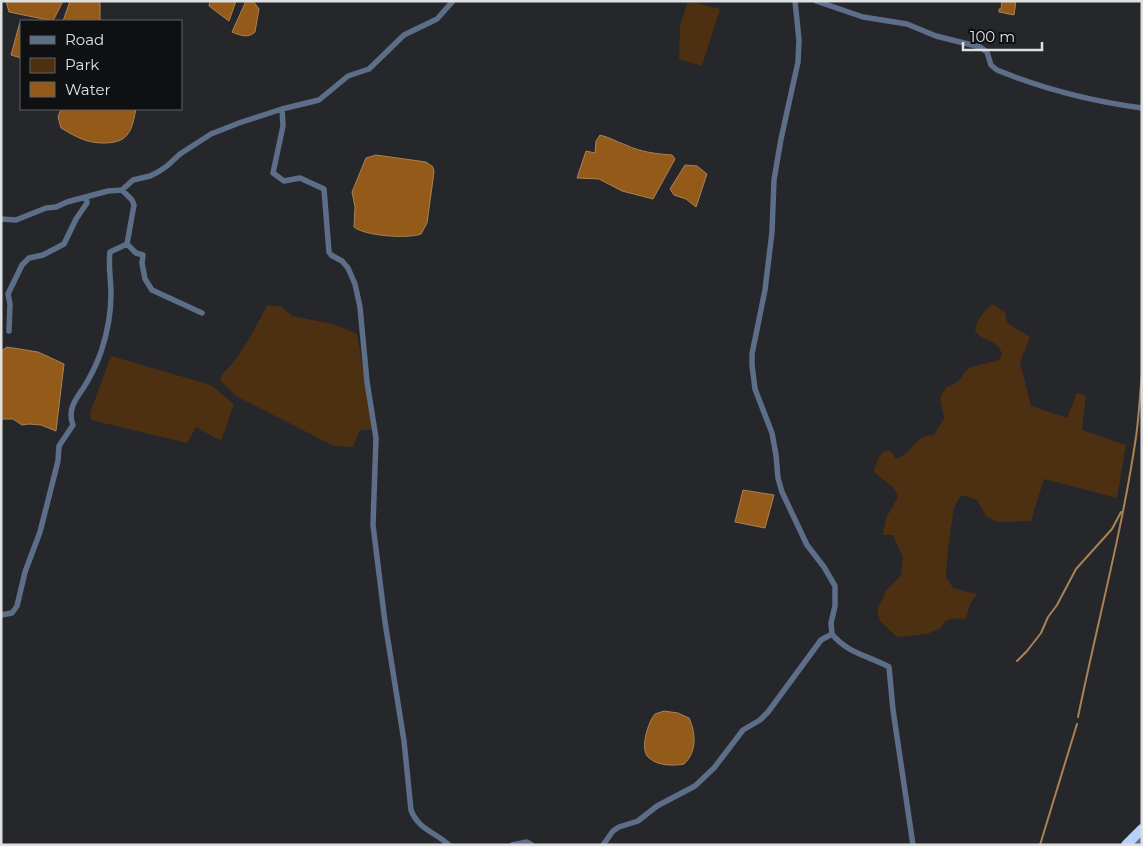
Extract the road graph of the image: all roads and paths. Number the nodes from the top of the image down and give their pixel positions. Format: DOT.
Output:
graph roads {
  1 [pos="453,1"];
  2 [pos="795,1"];
  3 [pos="816,1"];
  4 [pos="1142,108"];
  5 [pos="282,109"];
  6 [pos="122,190"];
  7 [pos="86,197"];
  8 [pos="1,218"];
  9 [pos="127,244"];
  10 [pos="8,294"];
  11 [pos="1,295"];
  12 [pos="202,312"];
  13 [pos="9,331"];
  14 [pos="1,615"];
  15 [pos="832,634"];
  16 [pos="1142,829"];
  17 [pos="1142,838"];
  18 [pos="449,845"];
  19 [pos="512,845"];
  20 [pos="532,845"];
  21 [pos="603,845"];
  22 [pos="913,845"];
  23 [pos="1126,845"];
  24 [pos="1135,845"];
  1 -- 5 [label="street"];
  2 -- 15 [label="street"];
  3 -- 4 [label="street"];
  5 -- 6 [label="street"];
  5 -- 18 [label="street"];
  6 -- 7 [label="street"];
  6 -- 9 [label="street"];
  7 -- 8 [label="street"];
  7 -- 10 [label="street"];
  9 -- 12 [label="street"];
  9 -- 14 [label="street"];
  10 -- 11 [label="street"];
  10 -- 13 [label="street"];
  15 -- 21 [label="street"];
  15 -- 22 [label="street"];
  16 -- 23 [label="highway"];
  17 -- 24 [label="street"];
  19 -- 20 [label="street"];
}
